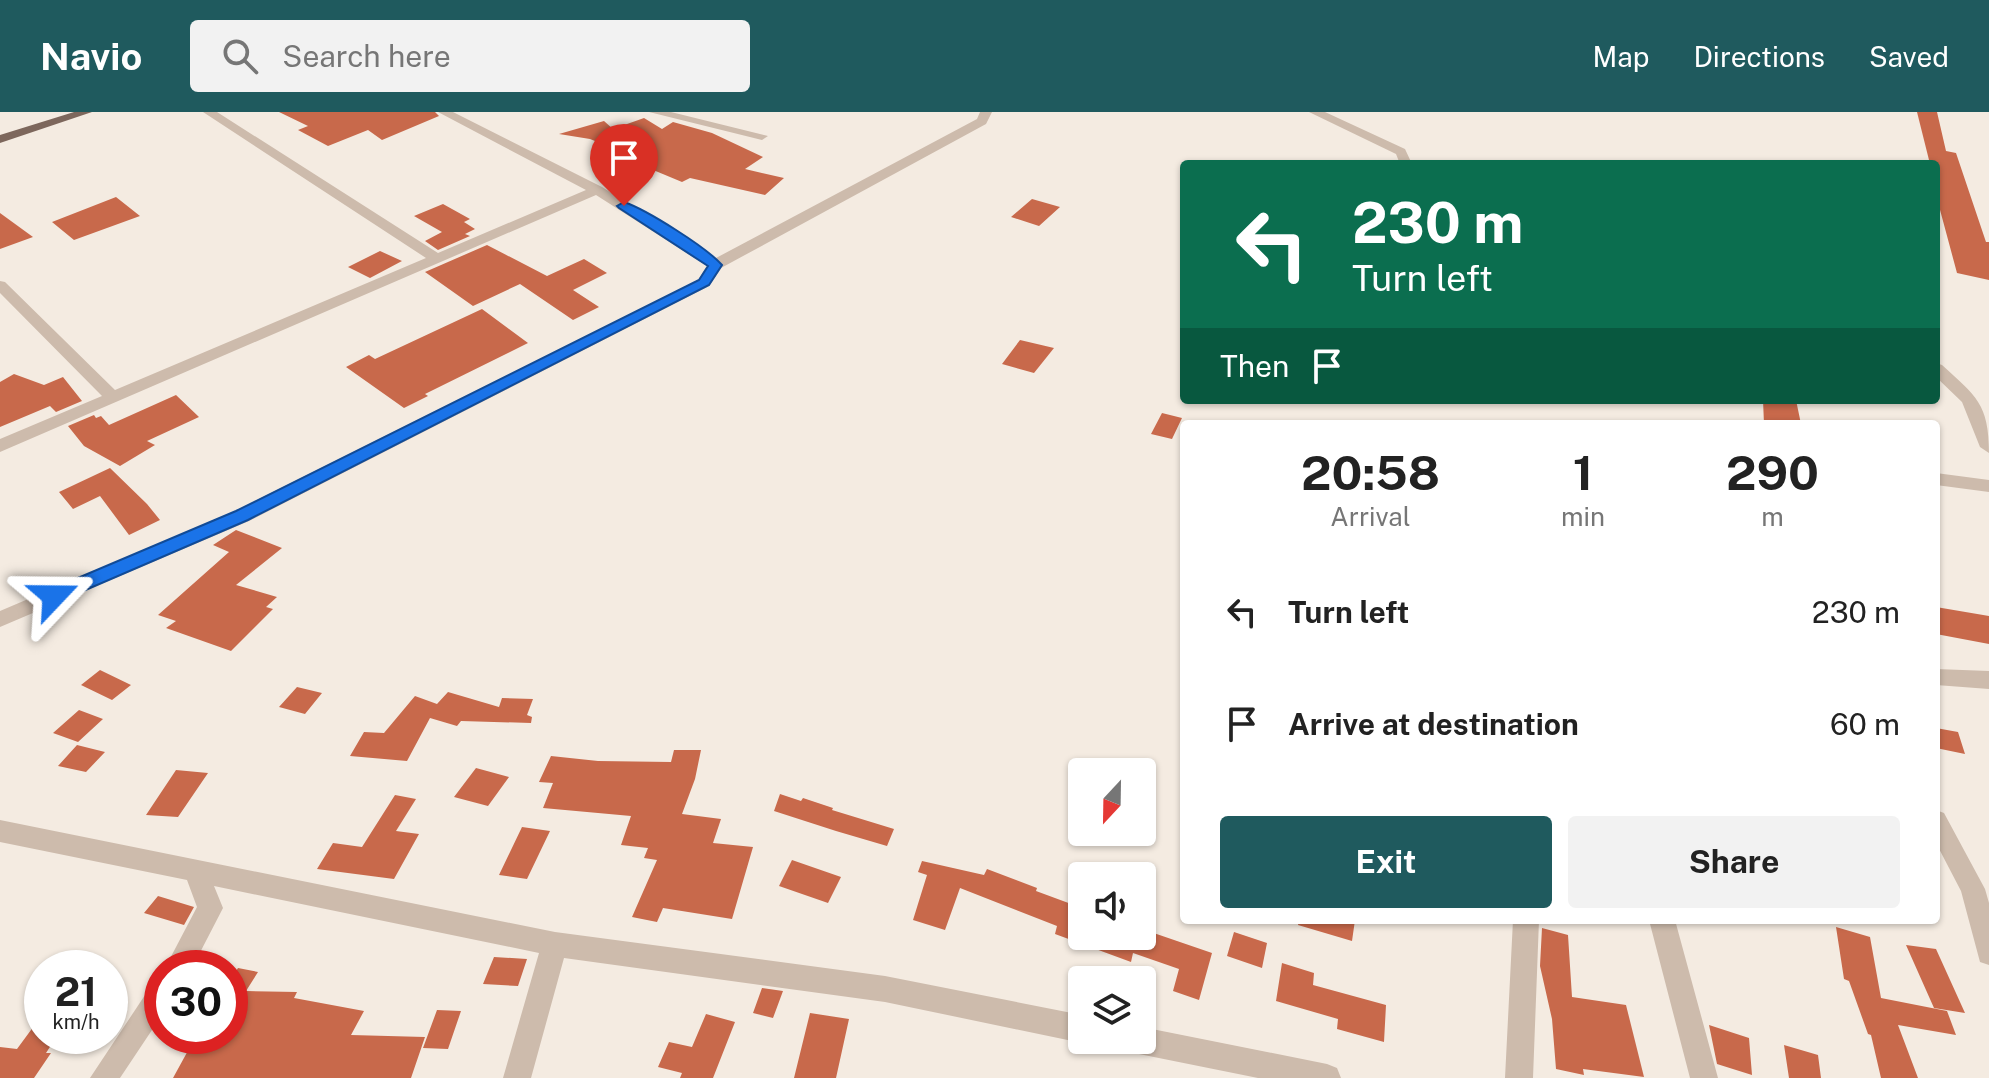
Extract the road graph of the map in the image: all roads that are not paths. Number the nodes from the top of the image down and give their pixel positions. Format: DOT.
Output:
graph roads {
  1 [pos="55,112"];
  2 [pos="86,112"];
  3 [pos="209,112"];
  4 [pos="444,112"];
  5 [pos="655,112"];
  6 [pos="986,112"];
  7 [pos="1315,112"];
  8 [pos="0,129"];
  9 [pos="762,136"];
  10 [pos="0,139"];
  11 [pos="1404,160"];
  12 [pos="597,190"];
  13 [pos="438,259"];
  14 [pos="715,265"];
  15 [pos="0,285"];
  16 [pos="1940,372"];
  17 [pos="113,398"];
  18 [pos="0,446"];
  19 [pos="1989,447"];
  20 [pos="1940,480"];
  21 [pos="1989,486"];
  22 [pos="0,619"];
  23 [pos="1940,677"];
  24 [pos="1989,680"];
  25 [pos="1940,826"];
  26 [pos="0,831"];
  27 [pos="197,873"];
  28 [pos="1981,893"];
  29 [pos="1526,924"];
  30 [pos="1663,924"];
  31 [pos="555,944"];
  32 [pos="188,950"];
  33 [pos="1989,953"];
  34 [pos="144,1019"];
  35 [pos="1068,1026"];
  36 [pos="1156,1043"];
  37 [pos="104,1078"];
  38 [pos="517,1078"];
  39 [pos="1327,1078"];
  40 [pos="1519,1078"];
  41 [pos="1704,1078"];
  1 -- 8 [label="main road"];
  2 -- 10 [label="main road"];
  3 -- 13 [label="street"];
  4 -- 12 [label="street"];
  5 -- 9 [label="street"];
  6 -- 14 [label="street"];
  7 -- 11 [label="street"];
  12 -- 13 [label="street"];
  12 -- 14 [label="street"];
  13 -- 17 [label="street"];
  14 -- 22 [label="street"];
  15 -- 17 [label="street"];
  16 -- 19 [label="street"];
  17 -- 18 [label="street"];
  20 -- 21 [label="street"];
  23 -- 24 [label="street"];
  25 -- 28 [label="street"];
  26 -- 27 [label="street"];
  27 -- 31 [label="street"];
  27 -- 32 [label="street"];
  28 -- 33 [label="street"];
  29 -- 40 [label="street"];
  30 -- 41 [label="street"];
  31 -- 35 [label="street"];
  31 -- 38 [label="street"];
  34 -- 37 [label="street"];
  36 -- 39 [label="street"];
}
